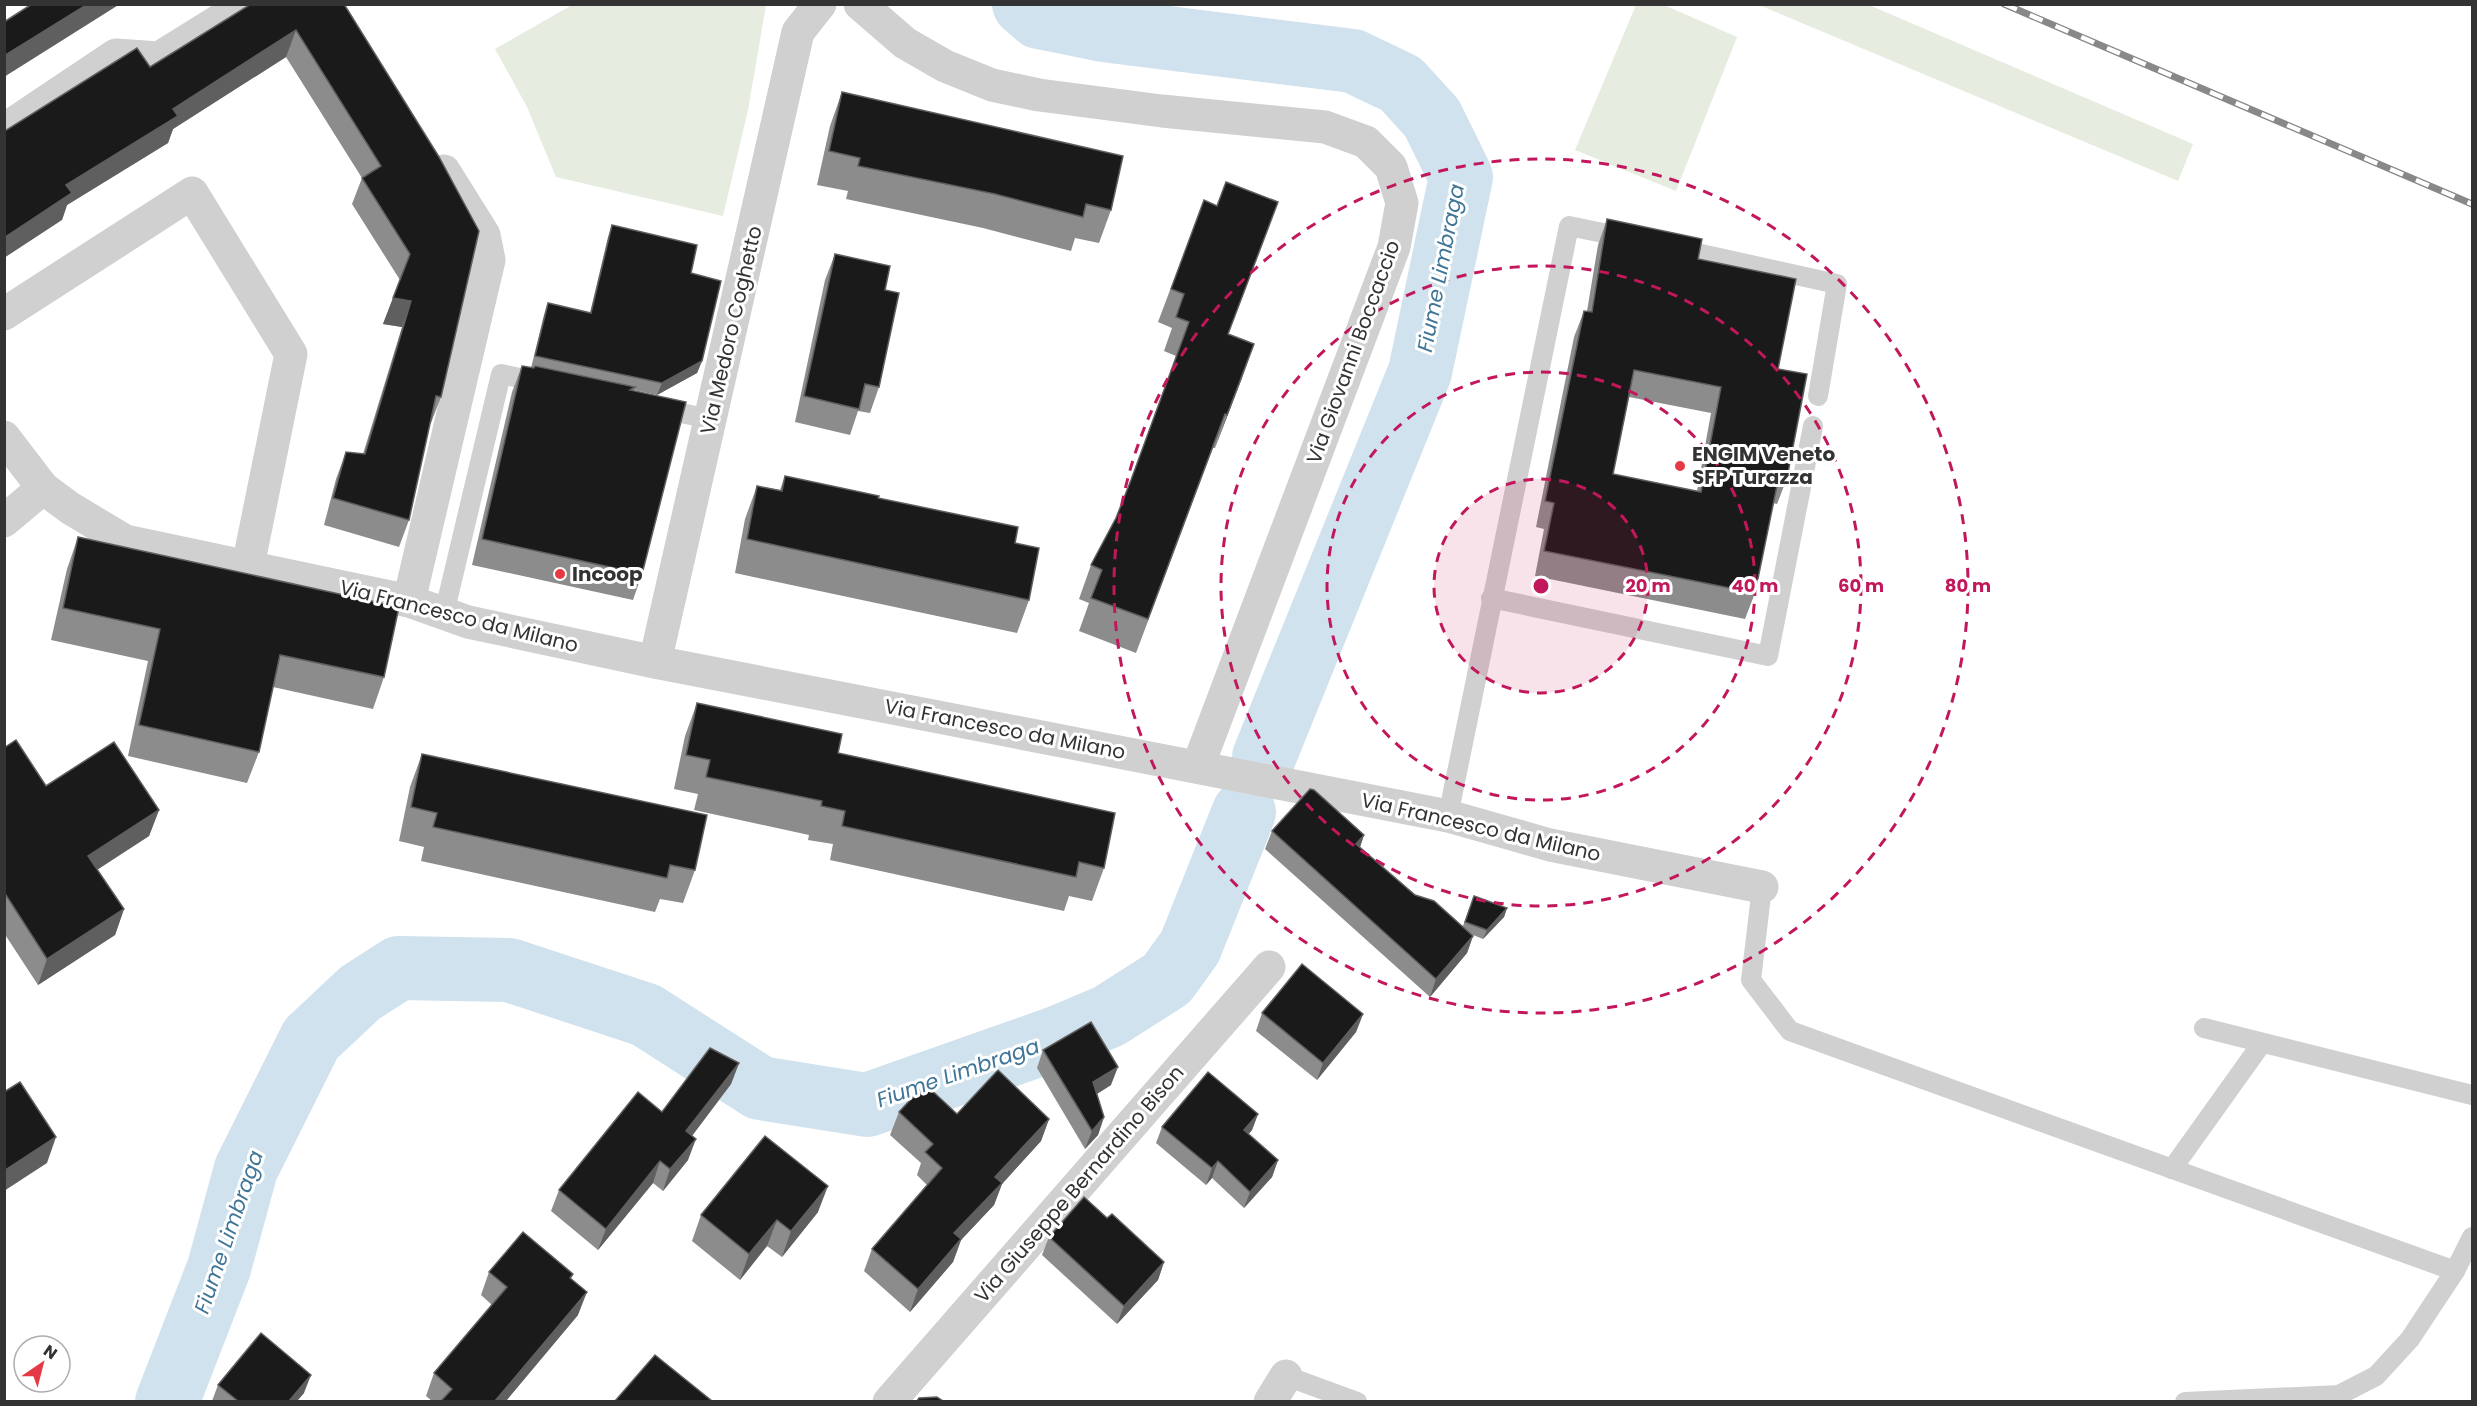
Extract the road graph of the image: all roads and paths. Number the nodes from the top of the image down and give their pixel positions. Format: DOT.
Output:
graph roads {
  1 [pos="246,4"];
  2 [pos="820,4"];
  3 [pos="860,4"];
  4 [pos="4,130"];
  5 [pos="427,145"];
  6 [pos="4,314"];
  7 [pos="559,387"];
  8 [pos="1818,396"];
  9 [pos="640,404"];
  10 [pos="710,419"];
  11 [pos="1813,426"];
  12 [pos="5,438"];
  13 [pos="43,488"];
  14 [pos="4,521"];
  15 [pos="249,566"];
  16 [pos="1491,598"];
  17 [pos="409,601"];
  18 [pos="444,614"];
  19 [pos="655,662"];
  20 [pos="1198,766"];
  21 [pos="1448,816"];
  22 [pos="1762,887"];
  23 [pos="1269,967"];
  24 [pos="2204,1028"];
  25 [pos="2262,1042"];
  26 [pos="2472,1095"];
  27 [pos="2172,1169"];
  28 [pos="2472,1237"];
  29 [pos="2455,1271"];
  30 [pos="1278,1389"];
  31 [pos="889,1401"];
  32 [pos="1357,1401"];
  33 [pos="2185,1401"];
  1 -- 4 [label="street"];
  2 -- 10 [label="street, Via Medoro Coghetto"];
  3 -- 20 [label="street, Via Giovanni Boccaccio"];
  5 -- 17 [label="street"];
  6 -- 15 [label="street"];
  7 -- 18 [label="lane"];
  8 -- 16 [label="lane"];
  9 -- 10 [label="lane"];
  10 -- 19 [label="street, Via Medoro Coghetto"];
  11 -- 16 [label="lane"];
  12 -- 13 [label="street, Via Francesco da Milano"];
  13 -- 14 [label="street"];
  13 -- 15 [label="street, Via Francesco da Milano"];
  15 -- 17 [label="street, Via Francesco da Milano"];
  16 -- 21 [label="lane"];
  17 -- 18 [label="street, Via Francesco da Milano"];
  18 -- 19 [label="street, Via Francesco da Milano"];
  19 -- 20 [label="street, Via Francesco da Milano"];
  20 -- 21 [label="street, Via Francesco da Milano"];
  21 -- 22 [label="street, Via Francesco da Milano"];
  22 -- 27 [label="lane"];
  23 -- 31 [label="street, Via Giuseppe Bernardino Bison"];
  24 -- 25 [label="lane"];
  25 -- 26 [label="lane"];
  25 -- 27 [label="lane"];
  27 -- 29 [label="lane"];
  28 -- 29 [label="lane"];
  29 -- 33 [label="lane"];
  30 -- 32 [label="lane"];
}
